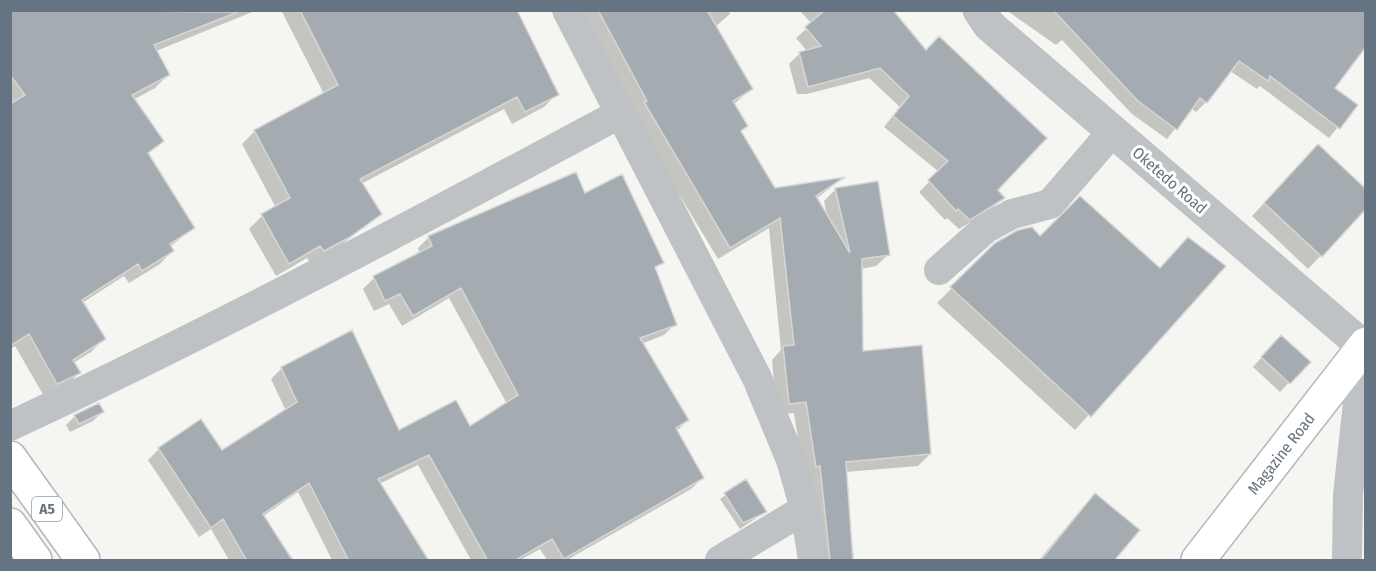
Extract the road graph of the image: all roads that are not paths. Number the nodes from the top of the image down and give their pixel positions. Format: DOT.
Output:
graph roads {
  1 [pos="567,10"];
  2 [pos="980,10"];
  3 [pos="619,114"];
  4 [pos="1113,131"];
  5 [pos="939,270"];
  6 [pos="1365,345"];
  7 [pos="10,426"];
  8 [pos="10,458"];
  9 [pos="805,509"];
  10 [pos="10,525"];
  11 [pos="1207,559"];
  12 [pos="35,561"];
  13 [pos="83,561"];
  14 [pos="720,561"];
  15 [pos="813,561"];
  16 [pos="1347,561"];
  1 -- 3 [label="street"];
  2 -- 4 [label="street, Oketedo Road"];
  3 -- 7 [label="street"];
  3 -- 9 [label="street"];
  4 -- 5 [label="street"];
  4 -- 6 [label="street, Oketedo Road"];
  6 -- 11 [label="main road, Magazine Road"];
  6 -- 16 [label="street"];
  8 -- 13 [label="main road, A5"];
  9 -- 14 [label="street"];
  9 -- 15 [label="street"];
  10 -- 12 [label="main road, A5"];
}
